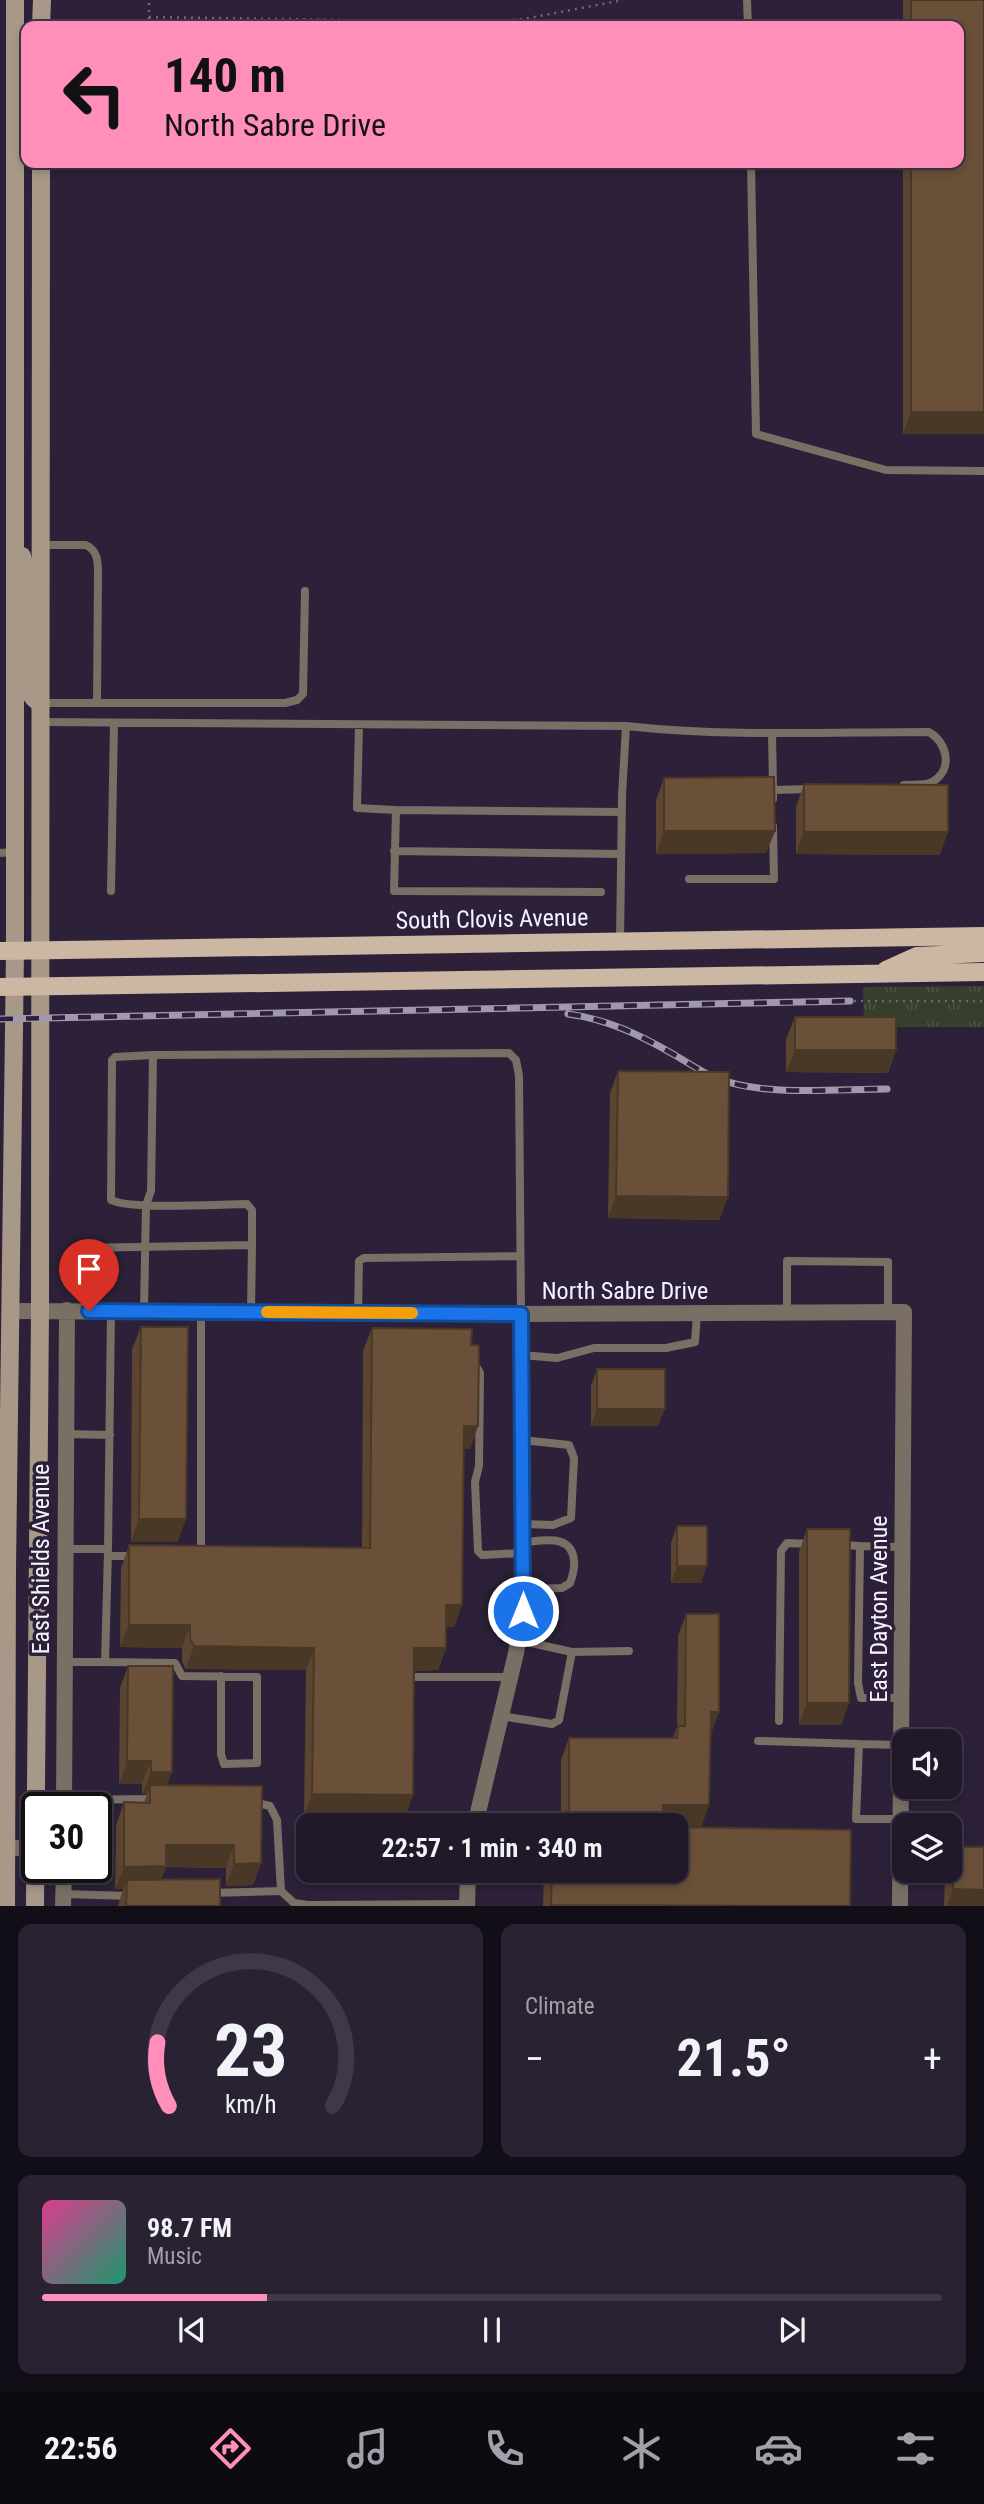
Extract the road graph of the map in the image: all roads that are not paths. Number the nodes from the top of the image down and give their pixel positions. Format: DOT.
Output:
graph roads {
  1 [pos="16,0"];
  2 [pos="42,0"];
  3 [pos="747,0"];
  4 [pos="41,21"];
  5 [pos="748,21"];
  6 [pos="21,67"];
  7 [pos="41,168"];
  8 [pos="751,168"];
  9 [pos="984,471"];
  10 [pos="14,519"];
  11 [pos="41,545"];
  12 [pos="305,592"];
  13 [pos="40,704"];
  14 [pos="97,704"];
  15 [pos="40,722"];
  16 [pos="114,723"];
  17 [pos="359,725"];
  18 [pos="626,726"];
  19 [pos="772,733"];
  20 [pos="889,785"];
  21 [pos="824,788"];
  22 [pos="773,790"];
  23 [pos="773,803"];
  24 [pos="396,810"];
  25 [pos="622,812"];
  26 [pos="773,816"];
  27 [pos="394,850"];
  28 [pos="7,853"];
  29 [pos="621,854"];
  30 [pos="690,879"];
  31 [pos="111,891"];
  32 [pos="601,892"];
  33 [pos="984,936"];
  34 [pos="620,942"];
  35 [pos="8,951"];
  36 [pos="41,951"];
  37 [pos="984,953"];
  38 [pos="984,972"];
  39 [pos="880,973"];
  40 [pos="41,986"];
  41 [pos="7,987"];
  42 [pos="153,1055"];
  43 [pos="6,1121"];
  44 [pos="146,1205"];
  45 [pos="252,1245"];
  46 [pos="80,1248"];
  47 [pos="145,1248"];
  48 [pos="520,1256"];
  49 [pos="67,1310"];
  50 [pos="11,1311"];
  51 [pos="40,1311"];
  52 [pos="111,1311"];
  53 [pos="144,1311"];
  54 [pos="201,1311"];
  55 [pos="251,1312"];
  56 [pos="896,1312"];
  57 [pos="358,1313"];
  58 [pos="697,1313"];
  59 [pos="787,1313"];
  60 [pos="521,1314"];
  61 [pos="470,1351"];
  62 [pos="522,1355"];
  63 [pos="4,1410"];
  64 [pos="66,1434"];
  65 [pos="110,1435"];
  66 [pos="522,1440"];
  67 [pos="522,1524"];
  68 [pos="4,1532"];
  69 [pos="824,1545"];
  70 [pos="836,1545"];
  71 [pos="860,1546"];
  72 [pos="523,1547"];
  73 [pos="902,1547"];
  74 [pos="65,1549"];
  75 [pos="108,1553"];
  76 [pos="142,1556"];
  77 [pos="194,1557"];
  78 [pos="3,1584"];
  79 [pos="523,1589"];
  80 [pos="518,1640"];
  81 [pos="629,1651"];
  82 [pos="572,1652"];
  83 [pos="65,1662"];
  84 [pos="106,1662"];
  85 [pos="221,1676"];
  86 [pos="417,1677"];
  87 [pos="510,1677"];
  88 [pos="3,1678"];
  89 [pos="901,1698"];
  90 [pos="501,1716"];
  91 [pos="779,1721"];
  92 [pos="901,1729"];
  93 [pos="758,1741"];
  94 [pos="859,1744"];
  95 [pos="892,1745"];
  96 [pos="36,1792"];
  97 [pos="64,1792"];
  98 [pos="165,1800"];
  99 [pos="112,1802"];
  100 [pos="245,1802"];
  101 [pos="478,1813"];
  102 [pos="892,1819"];
  103 [pos="3,1848"];
  104 [pos="21,1848"];
  105 [pos="35,1883"];
  106 [pos="468,1883"];
  107 [pos="900,1883"];
  108 [pos="282,1891"];
  109 [pos="199,1894"];
  110 [pos="143,1895"];
  111 [pos="63,1900"];
  112 [pos="467,1905"];
  113 [pos="6,1906"];
  114 [pos="35,1906"];
  115 [pos="900,1906"];
  1 -- 6 [label="main road, East Shields Avenue"];
  2 -- 4 [label="main road"];
  3 -- 5 [label="lane"];
  6 -- 10 [label="main road, East Shields Avenue"];
  7 -- 11 [label="main road, East Shields Avenue"];
  8 -- 9 [label="lane"];
  10 -- 13 [label="main road"];
  10 -- 28 [label="main road, East Shields Avenue"];
  11 -- 13 [label="main road, East Shields Avenue"];
  11 -- 14 [label="lane"];
  12 -- 14 [label="lane"];
  13 -- 14 [label="lane"];
  13 -- 15 [label="main road, East Shields Avenue"];
  15 -- 16 [label="lane"];
  15 -- 36 [label="main road, East Shields Avenue"];
  16 -- 17 [label="lane"];
  16 -- 31 [label="lane"];
  17 -- 18 [label="lane"];
  17 -- 24 [label="lane"];
  18 -- 19 [label="lane"];
  18 -- 25 [label="lane"];
  19 -- 20 [label="lane"];
  19 -- 22 [label="lane"];
  21 -- 22 [label="lane"];
  22 -- 23 [label="lane"];
  24 -- 25 [label="lane"];
  24 -- 27 [label="lane"];
  25 -- 29 [label="lane"];
  26 -- 30 [label="lane"];
  27 -- 29 [label="lane"];
  27 -- 32 [label="lane"];
  28 -- 35 [label="main road, East Shields Avenue"];
  29 -- 34 [label="lane"];
  33 -- 34 [label="main road, South Clovis Avenue"];
  34 -- 36 [label="main road, South Clovis Avenue"];
  35 -- 36 [label="main road, South Clovis Avenue"];
  35 -- 41 [label="main road, East Shields Avenue"];
  36 -- 40 [label="main road, East Shields Avenue"];
  37 -- 39 [label="main road"];
  38 -- 39 [label="main road"];
  39 -- 40 [label="main road"];
  40 -- 41 [label="main road"];
  40 -- 51 [label="main road, East Shields Avenue"];
  41 -- 43 [label="main road, East Shields Avenue"];
  42 -- 44 [label="lane"];
  42 -- 44 [label="lane"];
  42 -- 48 [label="lane"];
  43 -- 50 [label="main road, East Shields Avenue"];
  44 -- 45 [label="lane"];
  44 -- 47 [label="lane"];
  45 -- 47 [label="lane"];
  45 -- 55 [label="lane"];
  46 -- 47 [label="lane"];
  47 -- 53 [label="lane"];
  48 -- 57 [label="lane"];
  48 -- 60 [label="lane"];
  49 -- 51 [label="street, North Sabre Drive"];
  49 -- 52 [label="street, North Sabre Drive"];
  49 -- 64 [label="street, East Shields Avenue"];
  50 -- 51 [label="street, North Sabre Drive"];
  50 -- 63 [label="main road, East Shields Avenue"];
  51 -- 96 [label="main road, East Shields Avenue"];
  52 -- 53 [label="street, North Sabre Drive"];
  52 -- 65 [label="lane"];
  53 -- 54 [label="street, North Sabre Drive"];
  54 -- 55 [label="street, North Sabre Drive"];
  54 -- 77 [label="lane"];
  55 -- 57 [label="street, North Sabre Drive"];
  56 -- 59 [label="street, North Sabre Drive"];
  56 -- 59 [label="lane"];
  56 -- 73 [label="street, East Dayton Avenue"];
  57 -- 60 [label="street, North Sabre Drive"];
  58 -- 59 [label="street, North Sabre Drive"];
  58 -- 60 [label="street, North Sabre Drive"];
  58 -- 62 [label="lane"];
  60 -- 62 [label="street"];
  61 -- 72 [label="lane"];
  62 -- 66 [label="street"];
  63 -- 68 [label="main road, East Shields Avenue"];
  64 -- 65 [label="lane"];
  64 -- 74 [label="street, East Shields Avenue"];
  65 -- 75 [label="lane"];
  66 -- 67 [label="street"];
  66 -- 67 [label="lane"];
  67 -- 72 [label="street"];
  68 -- 78 [label="main road, East Shields Avenue"];
  69 -- 91 [label="lane"];
  70 -- 71 [label="lane"];
  71 -- 73 [label="lane"];
  71 -- 89 [label="lane"];
  72 -- 79 [label="street"];
  72 -- 79 [label="lane"];
  73 -- 89 [label="street, East Dayton Avenue"];
  74 -- 75 [label="lane"];
  74 -- 83 [label="street, East Shields Avenue"];
  75 -- 76 [label="lane"];
  75 -- 84 [label="lane"];
  78 -- 88 [label="main road, East Shields Avenue"];
  79 -- 80 [label="street"];
  80 -- 82 [label="lane"];
  80 -- 87 [label="street"];
  81 -- 82 [label="lane"];
  82 -- 90 [label="lane"];
  83 -- 84 [label="lane"];
  83 -- 97 [label="street, East Shields Avenue"];
  84 -- 85 [label="lane"];
  85 -- 85 [label="lane"];
  86 -- 87 [label="lane"];
  87 -- 90 [label="street"];
  88 -- 103 [label="main road, East Shields Avenue"];
  89 -- 92 [label="street, East Dayton Avenue"];
  90 -- 101 [label="street"];
  93 -- 94 [label="lane"];
  94 -- 95 [label="lane"];
  94 -- 102 [label="lane"];
  98 -- 99 [label="lane"];
  100 -- 108 [label="lane"];
  103 -- 104 [label="street"];
  103 -- 113 [label="main road, East Shields Avenue"];
  105 -- 114 [label="main road, East Shields Avenue"];
  106 -- 112 [label="street"];
  107 -- 115 [label="street, East Dayton Avenue"];
  108 -- 109 [label="lane"];
  108 -- 112 [label="lane"];
  110 -- 111 [label="lane"];
}
